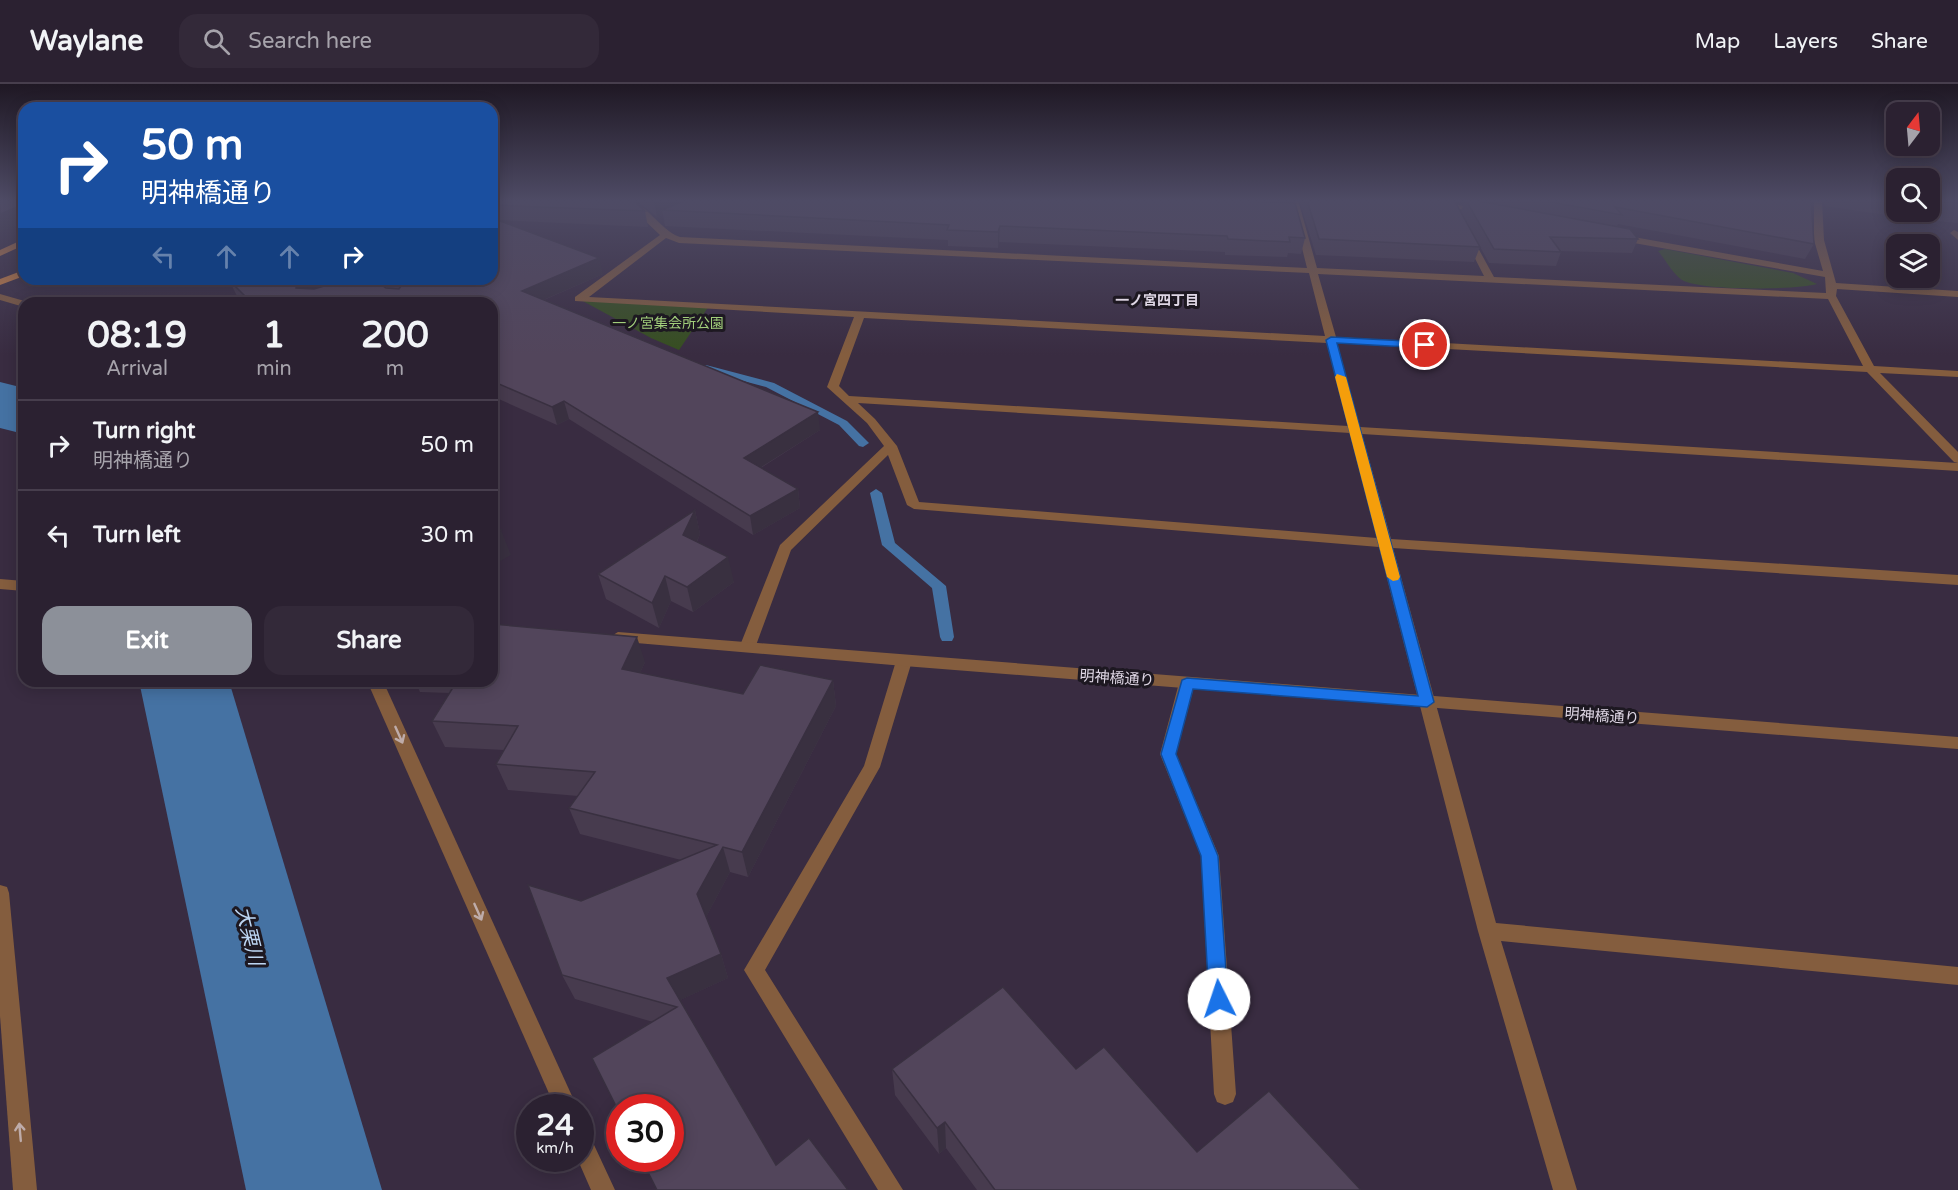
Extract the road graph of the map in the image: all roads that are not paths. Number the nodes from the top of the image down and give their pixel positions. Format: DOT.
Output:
graph roads {
  1 [pos="644,252"];
  2 [pos="924,252"];
  3 [pos="1306,252"];
  4 [pos="1476,252"];
  5 [pos="1681,252"];
  6 [pos="1822,252"];
  7 [pos="18,256"];
  8 [pos="0,262"];
  9 [pos="1312,270"];
  10 [pos="18,276"];
  11 [pos="1490,279"];
  12 [pos="18,280"];
  13 [pos="0,283"];
  14 [pos="1830,286"];
  15 [pos="1958,294"];
  16 [pos="0,297"];
  17 [pos="18,302"];
  18 [pos="860,314"];
  19 [pos="1331,340"];
  20 [pos="1871,369"];
  21 [pos="1958,374"];
  22 [pos="847,399"];
  23 [pos="1354,430"];
  24 [pos="891,446"];
  25 [pos="1958,459"];
  26 [pos="1958,467"];
  27 [pos="1384,543"];
  28 [pos="1958,580"];
  29 [pos="0,584"];
  30 [pos="18,586"];
  31 [pos="608,636"];
  32 [pos="747,648"];
  33 [pos="904,661"];
  34 [pos="1187,683"];
  35 [pos="378,687"];
  36 [pos="1427,702"];
  37 [pos="1958,743"];
  38 [pos="0,893"];
  39 [pos="1488,931"];
  40 [pos="1958,976"];
  41 [pos="560,1094"];
  42 [pos="1225,1094"];
  43 [pos="594,1170"];
  44 [pos="26,1190"];
  45 [pos="603,1190"];
  46 [pos="891,1190"];
  47 [pos="1565,1190"];
  1 -- 18 [label="street"];
  2 -- 9 [label="street"];
  3 -- 9 [label="street"];
  4 -- 11 [label="street"];
  5 -- 14 [label="street"];
  6 -- 14 [label="street"];
  7 -- 8 [label="main road"];
  9 -- 11 [label="street"];
  9 -- 19 [label="street"];
  10 -- 13 [label="main road"];
  11 -- 14 [label="street"];
  12 -- 13 [label="main road"];
  14 -- 15 [label="street"];
  14 -- 20 [label="street"];
  16 -- 17 [label="street"];
  18 -- 19 [label="street"];
  18 -- 22 [label="street"];
  19 -- 20 [label="street"];
  19 -- 23 [label="street"];
  20 -- 21 [label="street"];
  20 -- 25 [label="street"];
  22 -- 23 [label="street"];
  22 -- 24 [label="street"];
  23 -- 26 [label="street"];
  23 -- 27 [label="street"];
  24 -- 27 [label="street"];
  24 -- 32 [label="street"];
  27 -- 28 [label="street"];
  27 -- 36 [label="street"];
  29 -- 30 [label="street"];
  31 -- 32 [label="street, 明神橋通り"];
  32 -- 33 [label="street, 明神橋通り"];
  33 -- 34 [label="street, 明神橋通り"];
  33 -- 46 [label="street"];
  34 -- 36 [label="street, 明神橋通り"];
  34 -- 42 [label="street"];
  35 -- 41 [label="street, one-way"];
  36 -- 37 [label="street, 明神橋通り"];
  36 -- 39 [label="street"];
  44 -- 38 [label="street, one-way"];
  39 -- 40 [label="street"];
  39 -- 47 [label="street"];
  43 -- 45 [label="street"];
}
